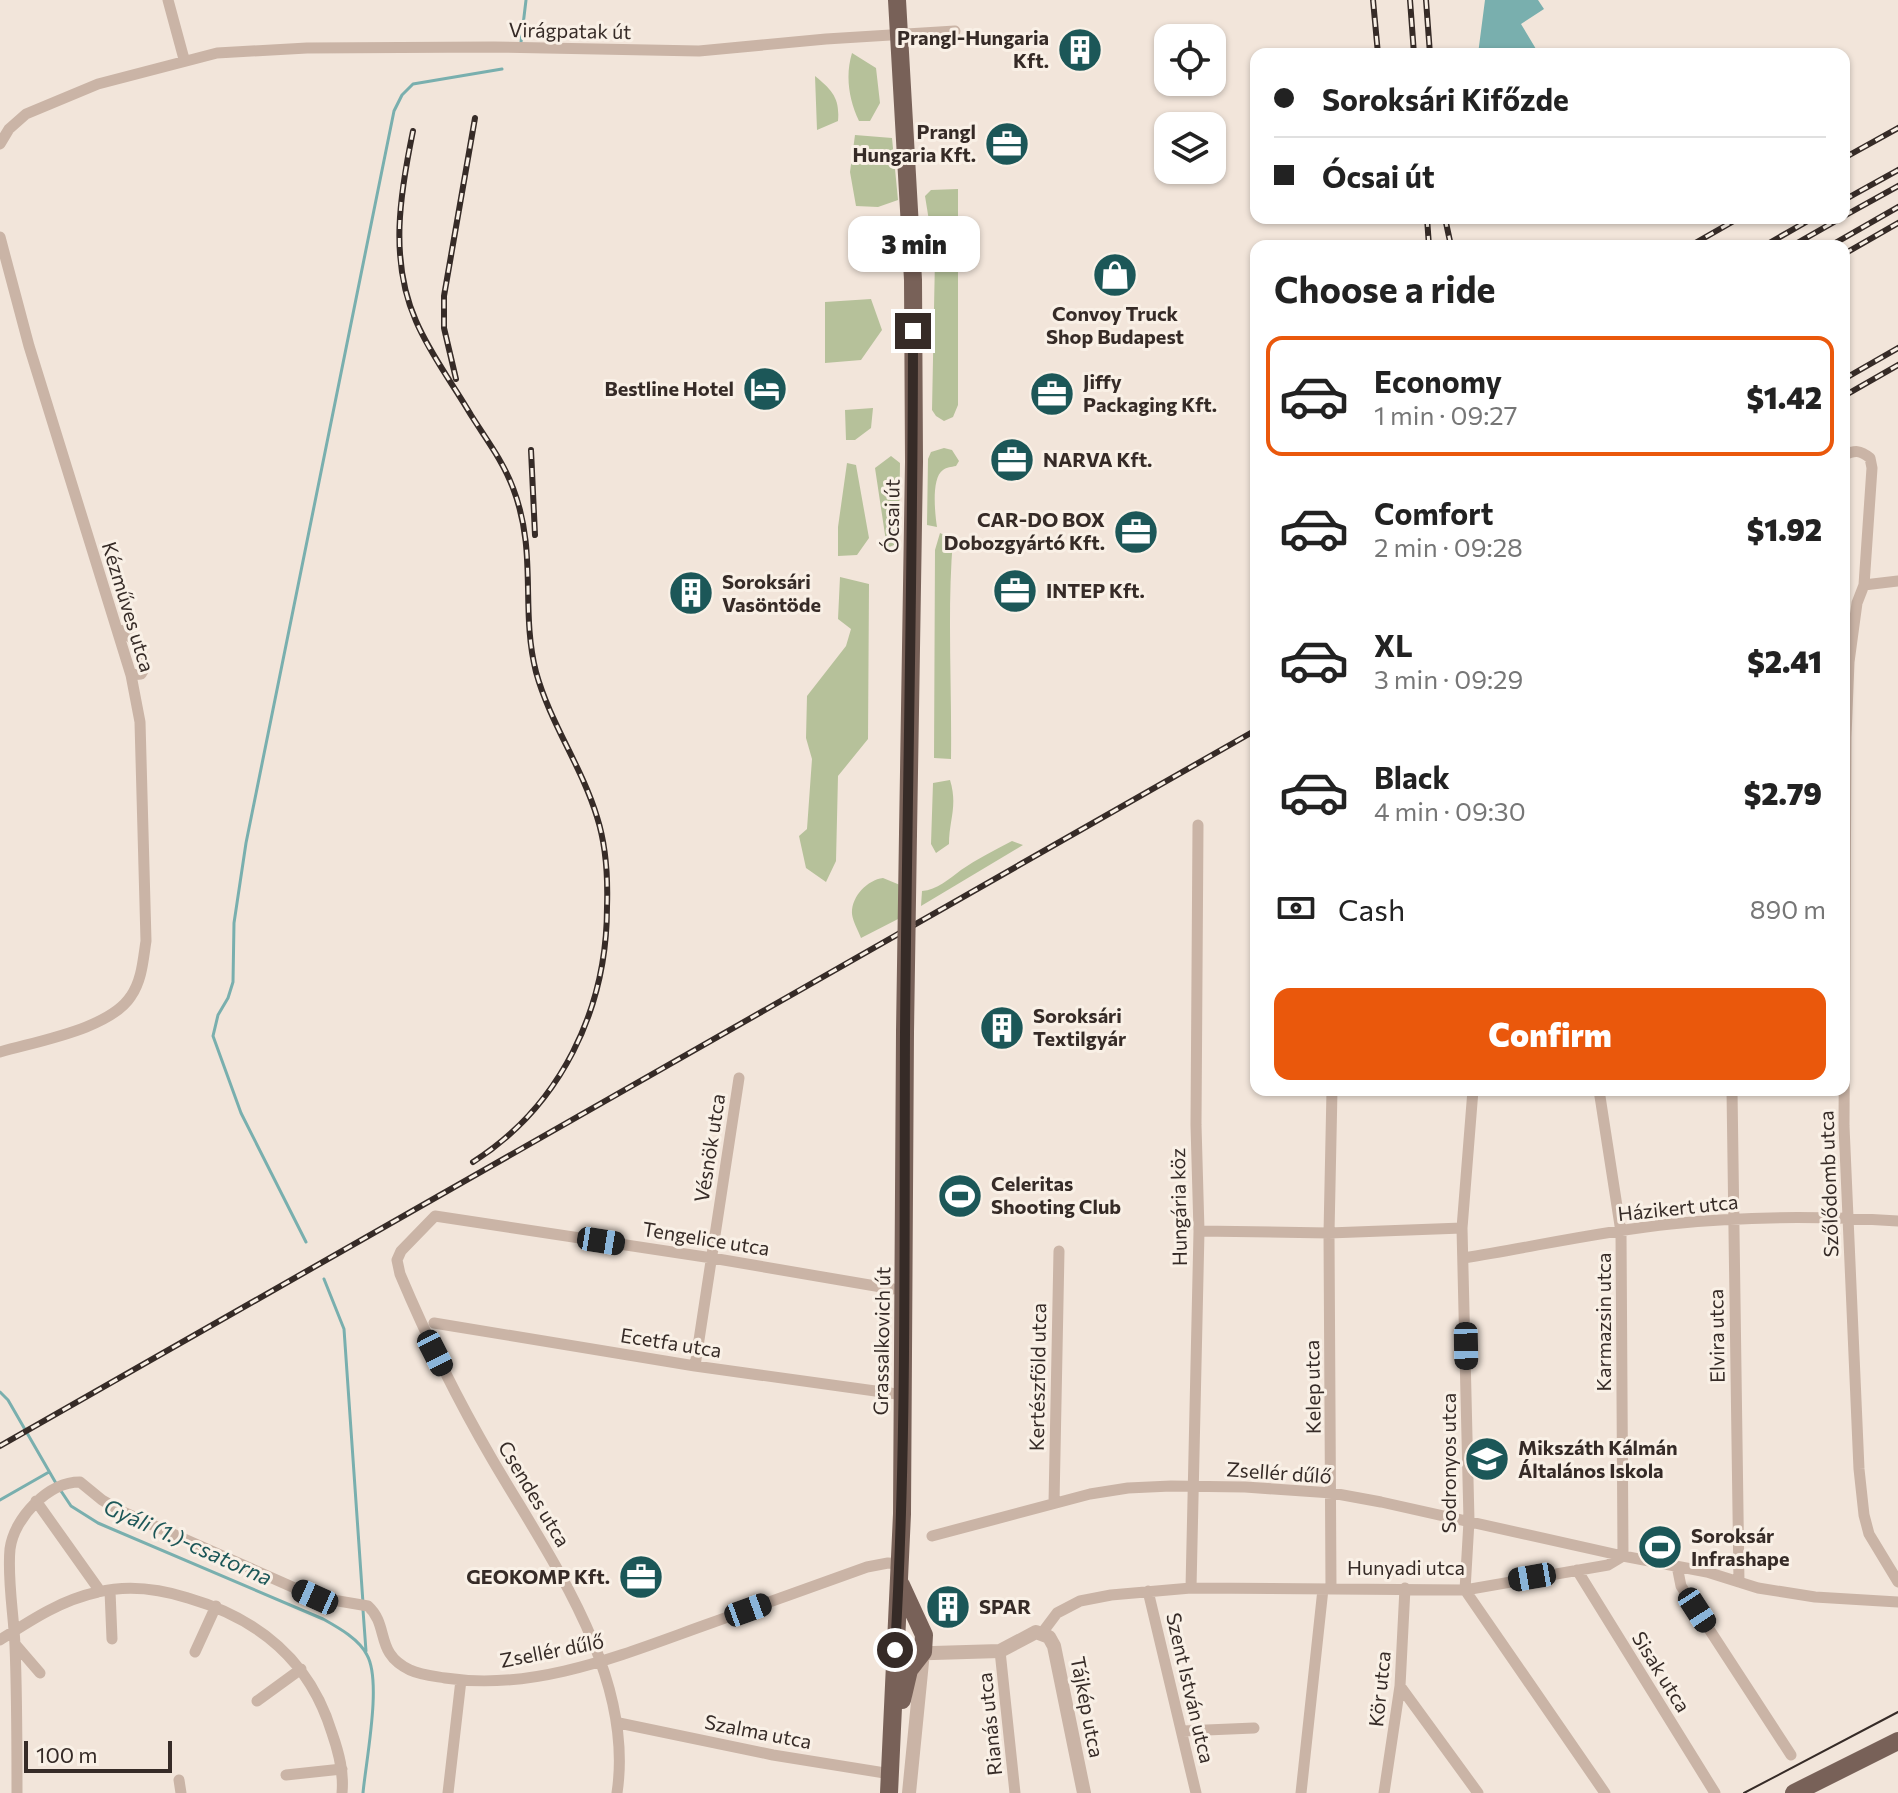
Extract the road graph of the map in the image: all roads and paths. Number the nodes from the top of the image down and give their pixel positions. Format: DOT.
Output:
graph roads {
  1 [pos="168,0"];
  2 [pos="897,0"];
  3 [pos="955,31"];
  4 [pos="899,35"];
  5 [pos="184,59"];
  6 [pos="0,144"];
  7 [pos="0,237"];
  8 [pos="1850,452"];
  9 [pos="1898,581"];
  10 [pos="1864,585"];
  11 [pos="117,628"];
  12 [pos="1850,655"];
  13 [pos="131,675"];
  14 [pos="1198,825"];
  15 [pos="905,1032"];
  16 [pos="0,1052"];
  17 [pos="739,1078"];
  18 [pos="1332,1096"];
  19 [pos="1473,1096"];
  20 [pos="1600,1096"];
  21 [pos="1732,1096"];
  22 [pos="1844,1096"];
  23 [pos="1848,1217"];
  24 [pos="1734,1218"];
  25 [pos="1898,1221"];
  26 [pos="1462,1228"];
  27 [pos="423,1230"];
  28 [pos="1199,1231"];
  29 [pos="1621,1232"];
  30 [pos="1329,1233"];
  31 [pos="1059,1251"];
  32 [pos="712,1258"];
  33 [pos="1464,1258"];
  34 [pos="893,1289"];
  35 [pos="434,1323"];
  36 [pos="695,1366"];
  37 [pos="904,1395"];
  38 [pos="1195,1487"];
  39 [pos="1332,1493"];
  40 [pos="36,1501"];
  41 [pos="1054,1503"];
  42 [pos="1469,1521"];
  43 [pos="932,1536"];
  44 [pos="1623,1556"];
  45 [pos="1677,1566"];
  46 [pos="1577,1570"];
  47 [pos="900,1573"];
  48 [pos="1739,1582"];
  49 [pos="1898,1582"];
  50 [pos="1191,1588"];
  51 [pos="1405,1588"];
  52 [pos="1327,1589"];
  53 [pos="1465,1590"];
  54 [pos="105,1591"];
  55 [pos="1148,1591"];
  56 [pos="1898,1602"];
  57 [pos="216,1606"];
  58 [pos="1042,1633"];
  59 [pos="14,1637"];
  60 [pos="112,1639"];
  61 [pos="0,1640"];
  62 [pos="895,1650"];
  63 [pos="1000,1651"];
  64 [pos="195,1652"];
  65 [pos="923,1652"];
  66 [pos="600,1662"];
  67 [pos="301,1669"];
  68 [pos="40,1673"];
  69 [pos="461,1680"];
  70 [pos="1400,1686"];
  71 [pos="257,1701"];
  72 [pos="619,1723"];
  73 [pos="1254,1728"];
  74 [pos="1183,1731"];
  75 [pos="894,1732"];
  76 [pos="1898,1741"];
  77 [pos="1791,1755"];
  78 [pos="342,1769"];
  79 [pos="286,1775"];
  80 [pos="179,1780"];
  81 [pos="890,1784"];
  82 [pos="17,1793"];
  83 [pos="181,1793"];
  84 [pos="342,1793"];
  85 [pos="448,1793"];
  86 [pos="617,1793"];
  87 [pos="909,1793"];
  88 [pos="1015,1793"];
  89 [pos="1084,1793"];
  90 [pos="1196,1793"];
  91 [pos="1301,1793"];
  92 [pos="1384,1793"];
  93 [pos="1478,1793"];
  94 [pos="1605,1793"];
  95 [pos="1715,1793"];
  96 [pos="1794,1793"];
  1 -- 5 [label="street"];
  2 -- 4 [label="main road, Ócsai út"];
  3 -- 4 [label="street, Virágpatak út"];
  4 -- 5 [label="street, Virágpatak út"];
  4 -- 15 [label="main road, Ócsai út, bridge"];
  5 -- 6 [label="street, Virágpatak út"];
  7 -- 11 [label="street, Kézműves utca"];
  8 -- 10 [label="street, Szőlődomb utca"];
  9 -- 10 [label="street"];
  10 -- 12 [label="street, Szőlődomb utca"];
  11 -- 13 [label="street, Kézműves utca"];
  11 -- 13 [label="street"];
  13 -- 16 [label="street, Kézműves utca"];
  14 -- 28 [label="street, Hungária köz"];
  15 -- 37 [label="main road, Grassalkovich út"];
  17 -- 32 [label="street, Vésnök utca"];
  18 -- 30 [label="street, Kelep utca"];
  19 -- 26 [label="street, Sodronyos utca"];
  20 -- 29 [label="street, Karmazsin utca"];
  21 -- 24 [label="street, Elvira utca"];
  22 -- 23 [label="street, Szőlődomb utca"];
  23 -- 24 [label="street, Házikert utca"];
  23 -- 25 [label="street, Házikert utca"];
  23 -- 49 [label="street, Szőlődomb utca"];
  24 -- 29 [label="street, Házikert utca"];
  24 -- 48 [label="street, Elvira utca"];
  26 -- 30 [label="street"];
  26 -- 33 [label="street, Sodronyos utca"];
  27 -- 32 [label="street, Tengelice utca"];
  27 -- 66 [label="street, Csendes utca"];
  28 -- 30 [label="street"];
  28 -- 38 [label="street, Hungária köz"];
  29 -- 33 [label="street, Házikert utca"];
  29 -- 44 [label="street, Karmazsin utca"];
  30 -- 39 [label="street, Kelep utca"];
  31 -- 41 [label="street, Kertészföld utca"];
  32 -- 34 [label="street, Tengelice utca"];
  32 -- 36 [label="street, Vésnök utca"];
  33 -- 42 [label="street, Sodronyos utca"];
  35 -- 36 [label="street, Ecetfa utca"];
  36 -- 37 [label="street, Ecetfa utca"];
  37 -- 47 [label="main road, Grassalkovich út"];
  38 -- 39 [label="street, Zsellér dűlő"];
  38 -- 41 [label="street, Zsellér dűlő"];
  38 -- 50 [label="street, Hungária köz"];
  39 -- 42 [label="street, Zsellér dűlő"];
  39 -- 52 [label="street, Kelep utca"];
  40 -- 54 [label="street"];
  40 -- 59 [label="street"];
  40 -- 69 [label="street, Zsellér dűlő"];
  41 -- 43 [label="street, Zsellér dűlő"];
  42 -- 44 [label="street, Zsellér dűlő"];
  42 -- 53 [label="street, Sodronyos utca"];
  44 -- 45 [label="street, Hunyadi utca"];
  44 -- 46 [label="street, Hunyadi utca"];
  45 -- 48 [label="street, Hunyadi utca"];
  45 -- 77 [label="street"];
  46 -- 53 [label="street, Hunyadi utca"];
  46 -- 95 [label="street, Sisak utca"];
  47 -- 62 [label="main road, Grassalkovich út"];
  47 -- 65 [label="main road"];
  47 -- 66 [label="street, Zsellér dűlő"];
  48 -- 56 [label="street, Hunyadi utca"];
  50 -- 52 [label="street, Hunyadi utca"];
  50 -- 55 [label="street, Hunyadi utca"];
  51 -- 52 [label="street, Hunyadi utca"];
  51 -- 53 [label="street, Hunyadi utca"];
  51 -- 70 [label="street, Kör utca"];
  52 -- 91 [label="street, Kelep utca"];
  53 -- 94 [label="street"];
  54 -- 57 [label="street"];
  54 -- 59 [label="street"];
  54 -- 60 [label="street"];
  55 -- 58 [label="street, Hunyadi utca"];
  55 -- 74 [label="street, Szent István utca"];
  57 -- 64 [label="street"];
  57 -- 67 [label="street"];
  58 -- 63 [label="street, Hunyadi utca"];
  58 -- 89 [label="street, Tájkép utca"];
  59 -- 61 [label="street"];
  59 -- 68 [label="street"];
  59 -- 82 [label="street"];
  62 -- 65 [label="street"];
  62 -- 75 [label="main road, Grassalkovich út"];
  63 -- 65 [label="street, Hunyadi utca"];
  63 -- 88 [label="street, Rianás utca"];
  65 -- 75 [label="main road"];
  65 -- 87 [label="street"];
  66 -- 69 [label="street, Zsellér dűlő"];
  66 -- 72 [label="street, Csendes utca"];
  67 -- 71 [label="street"];
  67 -- 78 [label="street"];
  69 -- 85 [label="street"];
  70 -- 92 [label="street, Kör utca"];
  70 -- 93 [label="street"];
  72 -- 81 [label="street, Szalma utca"];
  72 -- 86 [label="street, Csendes utca"];
  73 -- 74 [label="street"];
  74 -- 90 [label="street, Szent István utca"];
  75 -- 81 [label="main road, Grassalkovich út"];
  76 -- 96 [label="main road"];
  78 -- 79 [label="street"];
  78 -- 84 [label="street"];
  80 -- 83 [label="street"];
}
